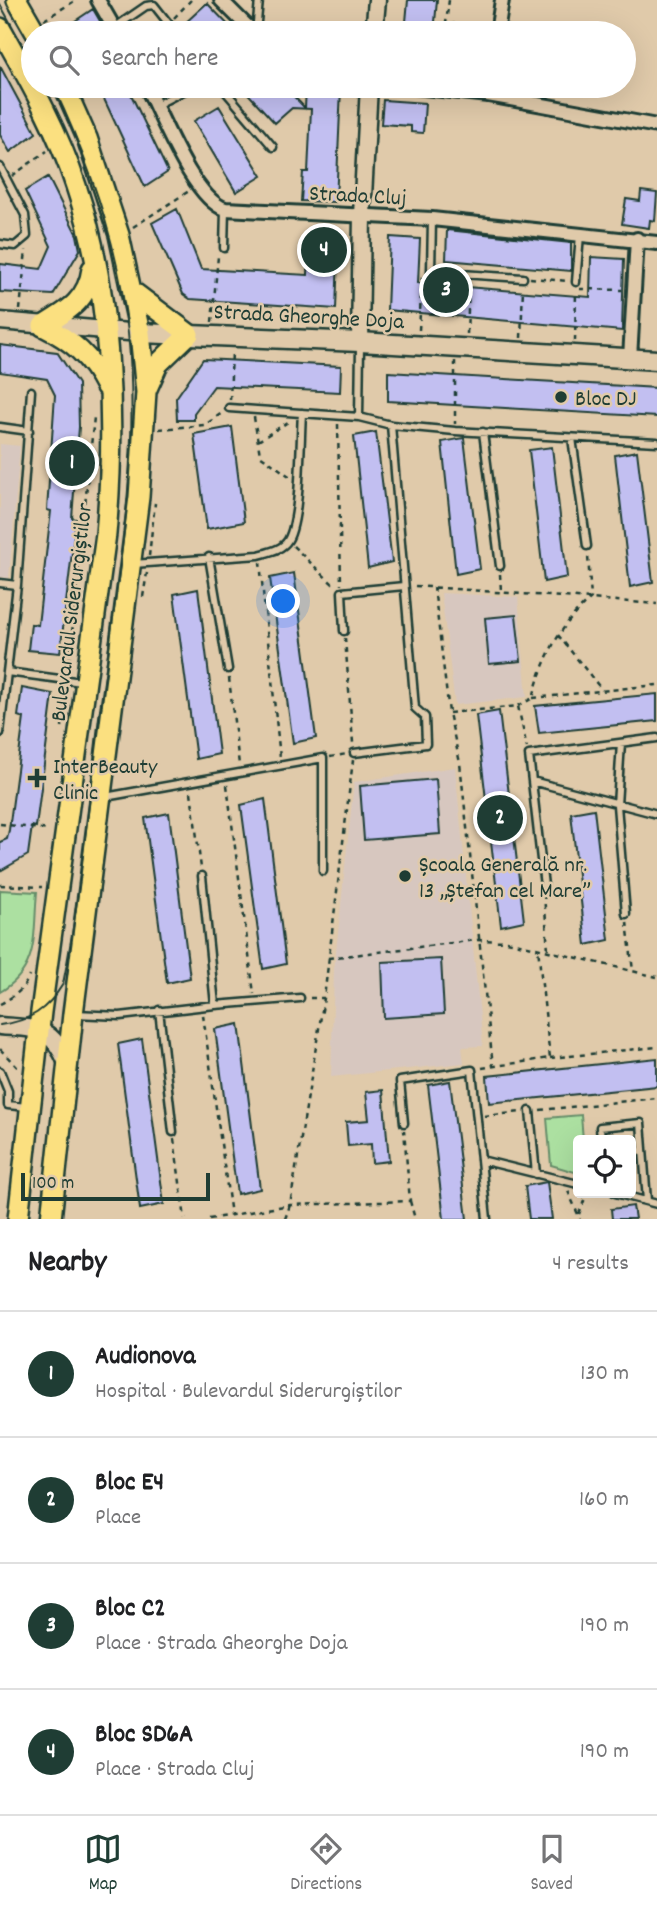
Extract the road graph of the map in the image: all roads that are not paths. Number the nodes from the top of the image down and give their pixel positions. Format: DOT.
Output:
graph roads {
  1 [pos="18,0"];
  2 [pos="99,0"];
  3 [pos="221,0"];
  4 [pos="259,0"];
  5 [pos="377,0"];
  6 [pos="502,0"];
  7 [pos="30,21"];
  8 [pos="111,21"];
  9 [pos="128,21"];
  10 [pos="166,21"];
  11 [pos="243,21"];
  12 [pos="256,21"];
  13 [pos="375,21"];
  14 [pos="499,21"];
  15 [pos="0,27"];
  16 [pos="21,65"];
  17 [pos="39,98"];
  18 [pos="69,98"];
  19 [pos="152,98"];
  20 [pos="170,98"];
  21 [pos="231,98"];
  22 [pos="368,98"];
  23 [pos="523,98"];
  24 [pos="156,105"];
  25 [pos="657,126"];
  26 [pos="273,146"];
  27 [pos="0,167"];
  28 [pos="225,209"];
  29 [pos="362,215"];
  30 [pos="432,219"];
  31 [pos="580,233"];
  32 [pos="637,239"];
  33 [pos="657,243"];
  34 [pos="0,244"];
  35 [pos="224,248"];
  36 [pos="93,252"];
  37 [pos="523,278"];
  38 [pos="576,286"];
  39 [pos="132,291"];
  40 [pos="0,321"];
  41 [pos="43,326"];
  42 [pos="105,331"];
  43 [pos="140,333"];
  44 [pos="188,334"];
  45 [pos="360,342"];
  46 [pos="630,358"];
  47 [pos="657,360"];
  48 [pos="32,391"];
  49 [pos="146,392"];
  50 [pos="109,393"];
  51 [pos="229,408"];
  52 [pos="302,413"];
  53 [pos="359,417"];
  54 [pos="391,425"];
  55 [pos="0,427"];
  56 [pos="29,431"];
  57 [pos="483,432"];
  58 [pos="572,438"];
  59 [pos="657,442"];
  60 [pos="587,546"];
  61 [pos="209,557"];
  62 [pos="130,564"];
  63 [pos="500,566"];
  64 [pos="0,583"];
  65 [pos="17,585"];
  66 [pos="404,586"];
  67 [pos="344,631"];
  68 [pos="228,669"];
  69 [pos="7,672"];
  70 [pos="77,682"];
  71 [pos="0,733"];
  72 [pos="657,738"];
  73 [pos="621,743"];
  74 [pos="354,753"];
  75 [pos="532,782"];
  76 [pos="100,797"];
  77 [pos="617,805"];
  78 [pos="657,814"];
  79 [pos="323,871"];
  80 [pos="202,876"];
  81 [pos="544,886"];
  82 [pos="626,914"];
  83 [pos="300,998"];
  84 [pos="215,1005"];
  85 [pos="159,1010"];
  86 [pos="73,1014"];
  87 [pos="0,1026"];
  88 [pos="39,1030"];
  89 [pos="67,1063"];
  90 [pos="0,1071"];
  91 [pos="8,1105"];
  92 [pos="31,1108"];
  93 [pos="0,1111"];
  94 [pos="530,1111"];
  95 [pos="404,1123"];
  96 [pos="173,1132"];
  97 [pos="601,1135"];
  98 [pos="643,1151"];
  99 [pos="636,1152"];
  100 [pos="481,1160"];
  101 [pos="536,1174"];
  102 [pos="573,1183"];
  103 [pos="635,1198"];
  104 [pos="647,1201"];
  105 [pos="657,1204"];
  106 [pos="18,1219"];
  107 [pos="51,1219"];
  108 [pos="487,1219"];
  1 -- 7 [label="main road"];
  2 -- 8 [label="street"];
  3 -- 11 [label="street"];
  4 -- 12 [label="lane"];
  5 -- 13 [label="street"];
  6 -- 14 [label="street"];
  9 -- 10 [label="lane"];
  15 -- 16 [label="main road, Bulevardul Siderurgiștilor"];
  17 -- 36 [label="main road, Bulevardul Siderurgiștilor"];
  18 -- 39 [label="main road"];
  19 -- 24 [label="street"];
  20 -- 24 [label="lane"];
  21 -- 26 [label="lane"];
  22 -- 29 [label="street"];
  23 -- 25 [label="street"];
  24 -- 28 [label="street"];
  27 -- 34 [label="lane"];
  28 -- 29 [label="street, Strada Cluj"];
  28 -- 35 [label="lane"];
  29 -- 30 [label="street, Strada Cluj"];
  29 -- 45 [label="street"];
  30 -- 31 [label="street, Strada Cluj"];
  30 -- 37 [label="lane"];
  31 -- 32 [label="street, Strada Cluj"];
  31 -- 38 [label="lane"];
  32 -- 33 [label="street, Strada Cluj"];
  32 -- 46 [label="street"];
  36 -- 41 [label="main road"];
  36 -- 42 [label="main road, Bulevardul Siderurgiștilor"];
  39 -- 43 [label="main road"];
  39 -- 44 [label="main road"];
  40 -- 41 [label="street, Strada Gheorghe Doja"];
  41 -- 42 [label="street, Strada Gheorghe Doja"];
  41 -- 50 [label="main road"];
  42 -- 43 [label="street, Strada Gheorghe Doja"];
  42 -- 50 [label="main road, Bulevardul Siderurgiștilor"];
  43 -- 44 [label="main road, Strada Gheorghe Doja"];
  43 -- 49 [label="main road"];
  44 -- 45 [label="main road, Strada Gheorghe Doja"];
  44 -- 49 [label="main road"];
  45 -- 46 [label="main road, Strada Gheorghe Doja"];
  45 -- 53 [label="lane"];
  46 -- 47 [label="main road, Strada Gheorghe Doja"];
  48 -- 56 [label="lane"];
  49 -- 62 [label="main road"];
  50 -- 70 [label="main road, Bulevardul Siderurgiștilor"];
  51 -- 52 [label="lane"];
  52 -- 53 [label="lane"];
  52 -- 61 [label="lane"];
  53 -- 54 [label="lane"];
  54 -- 57 [label="lane"];
  54 -- 66 [label="lane"];
  55 -- 56 [label="lane"];
  56 -- 65 [label="lane"];
  57 -- 58 [label="lane"];
  57 -- 63 [label="lane"];
  58 -- 59 [label="lane"];
  58 -- 60 [label="lane"];
  61 -- 62 [label="lane"];
  61 -- 68 [label="lane"];
  62 -- 76 [label="main road"];
  64 -- 65 [label="lane"];
  65 -- 69 [label="lane"];
  66 -- 67 [label="lane"];
  66 -- 74 [label="lane"];
  69 -- 70 [label="lane"];
  69 -- 71 [label="lane"];
  70 -- 88 [label="main road, Bulevardul Siderurgiștilor"];
  72 -- 73 [label="lane"];
  73 -- 75 [label="lane"];
  73 -- 77 [label="lane"];
  75 -- 77 [label="lane"];
  75 -- 81 [label="lane"];
  76 -- 79 [label="lane"];
  76 -- 86 [label="main road"];
  77 -- 78 [label="lane"];
  77 -- 82 [label="lane"];
  80 -- 84 [label="lane"];
  83 -- 84 [label="lane"];
  84 -- 85 [label="lane"];
  85 -- 86 [label="lane"];
  85 -- 96 [label="lane"];
  86 -- 89 [label="main road"];
  87 -- 88 [label="street"];
  88 -- 89 [label="street"];
  88 -- 92 [label="main road, Bulevardul Siderurgiștilor"];
  89 -- 107 [label="main road"];
  90 -- 91 [label="lane"];
  91 -- 92 [label="lane"];
  91 -- 93 [label="lane"];
  92 -- 106 [label="main road, Bulevardul Siderurgiștilor"];
  94 -- 101 [label="lane"];
  95 -- 100 [label="lane"];
  97 -- 98 [label="lane"];
  98 -- 99 [label="lane"];
  98 -- 104 [label="lane"];
  100 -- 101 [label="lane"];
  100 -- 108 [label="lane"];
  101 -- 102 [label="lane"];
  103 -- 104 [label="lane"];
  104 -- 105 [label="lane"];
}
